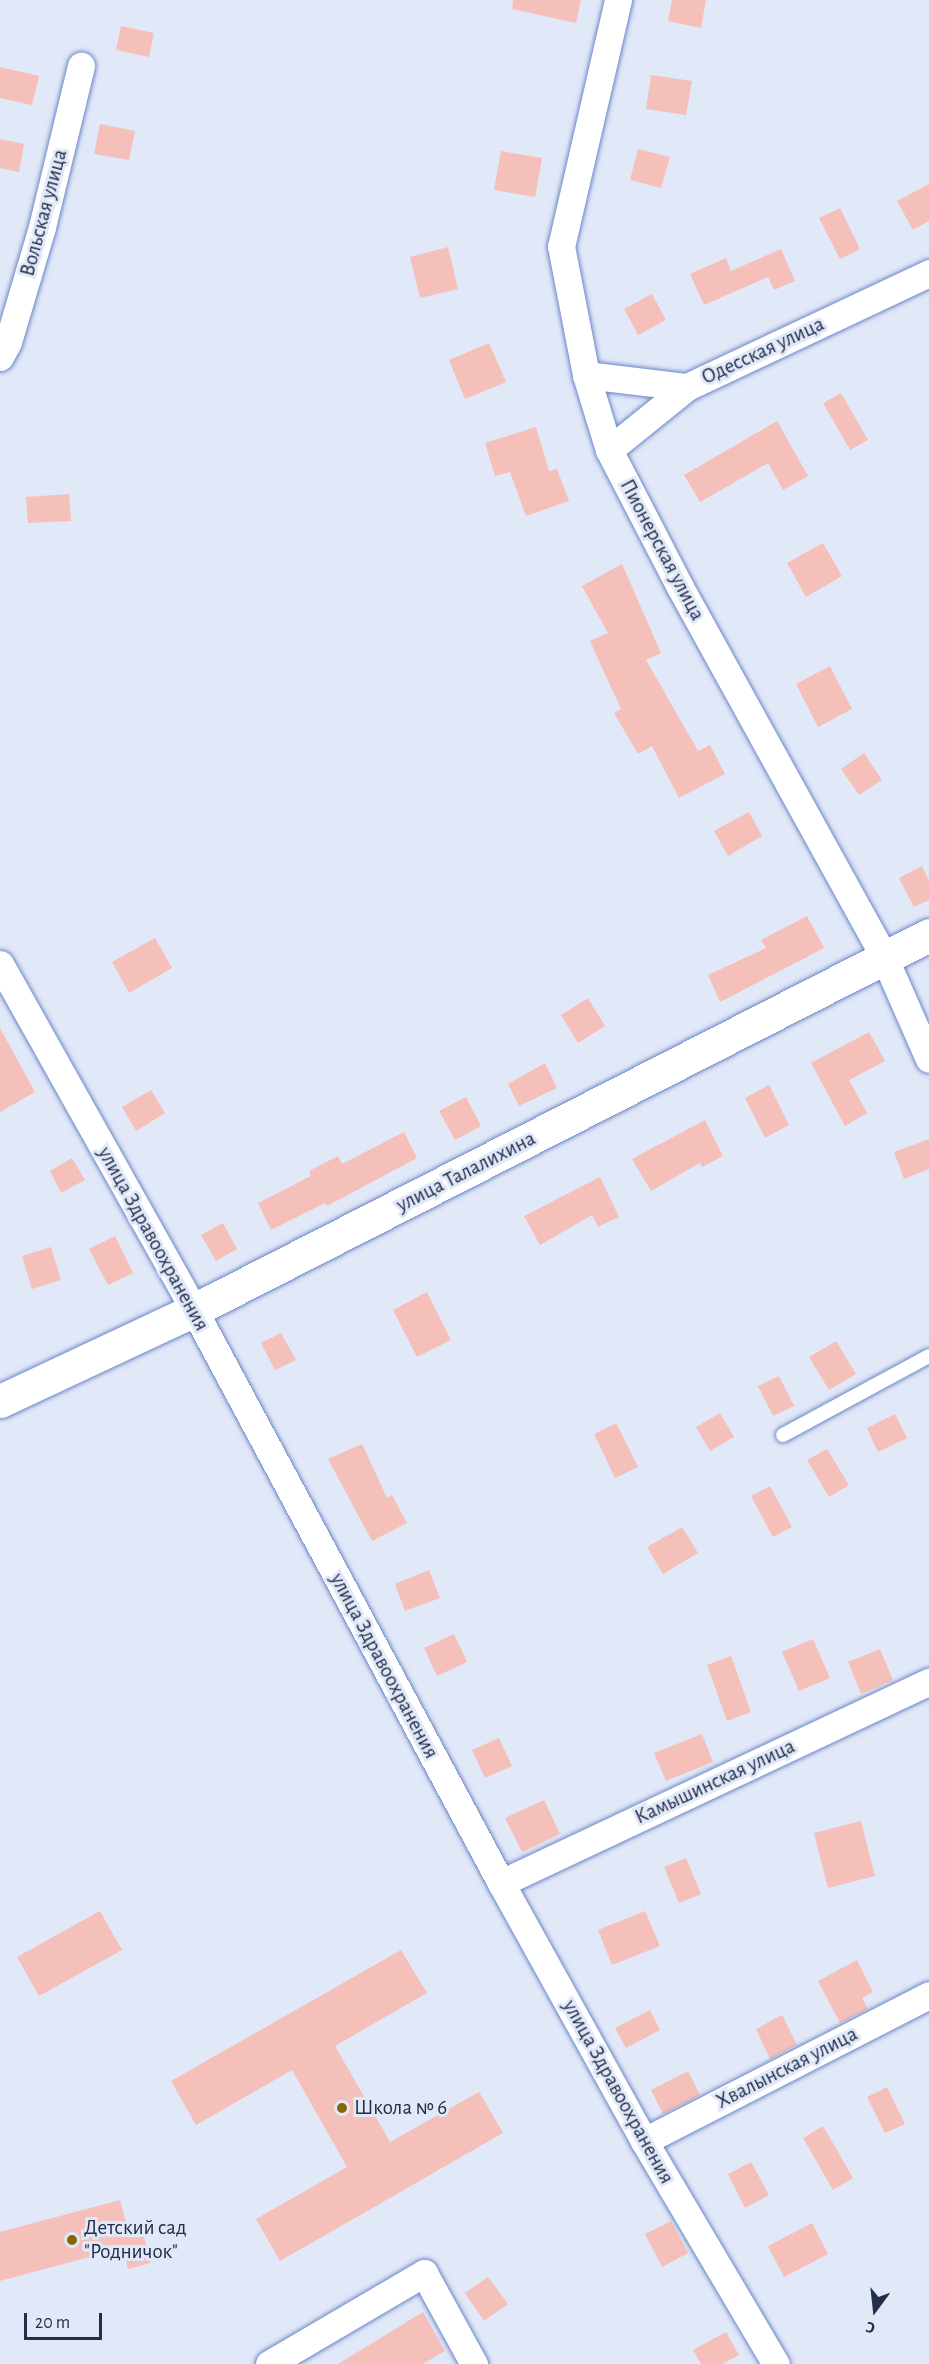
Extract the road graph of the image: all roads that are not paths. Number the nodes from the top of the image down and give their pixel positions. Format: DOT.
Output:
graph roads {
  1 [pos="618,0"];
  2 [pos="81,66"];
  3 [pos="929,273"];
  4 [pos="0,357"];
  5 [pos="586,375"];
  6 [pos="687,387"];
  7 [pos="609,450"];
  8 [pos="929,935"];
  9 [pos="885,959"];
  10 [pos="0,964"];
  11 [pos="929,1059"];
  12 [pos="194,1310"];
  13 [pos="929,1356"];
  14 [pos="0,1401"];
  15 [pos="783,1435"];
  16 [pos="929,1682"];
  17 [pos="501,1883"];
  18 [pos="929,1995"];
  19 [pos="644,2141"];
  20 [pos="269,2364"];
  21 [pos="474,2364"];
  22 [pos="776,2364"];
  1 -- 5 [label="street, Пионерская улица"];
  2 -- 4 [label="street, Вольская улица"];
  3 -- 6 [label="street, Одесская улица"];
  5 -- 6 [label="street"];
  5 -- 7 [label="street, Пионерская улица"];
  6 -- 7 [label="street, Одесская улица"];
  7 -- 9 [label="street, Пионерская улица"];
  8 -- 9 [label="street, улица Талалихина"];
  9 -- 11 [label="street, Пионерская улица"];
  9 -- 12 [label="street, улица Талалихина"];
  10 -- 12 [label="street, улица Здравоохранения"];
  12 -- 14 [label="street, улица Талалихина"];
  12 -- 17 [label="street, улица Здравоохранения"];
  13 -- 15 [label="lane"];
  16 -- 17 [label="street, Камышинская улица"];
  17 -- 19 [label="street, улица Здравоохранения"];
  18 -- 19 [label="street, Хвалынская улица"];
  19 -- 22 [label="street, улица Здравоохранения"];
  20 -- 21 [label="street"];
}
